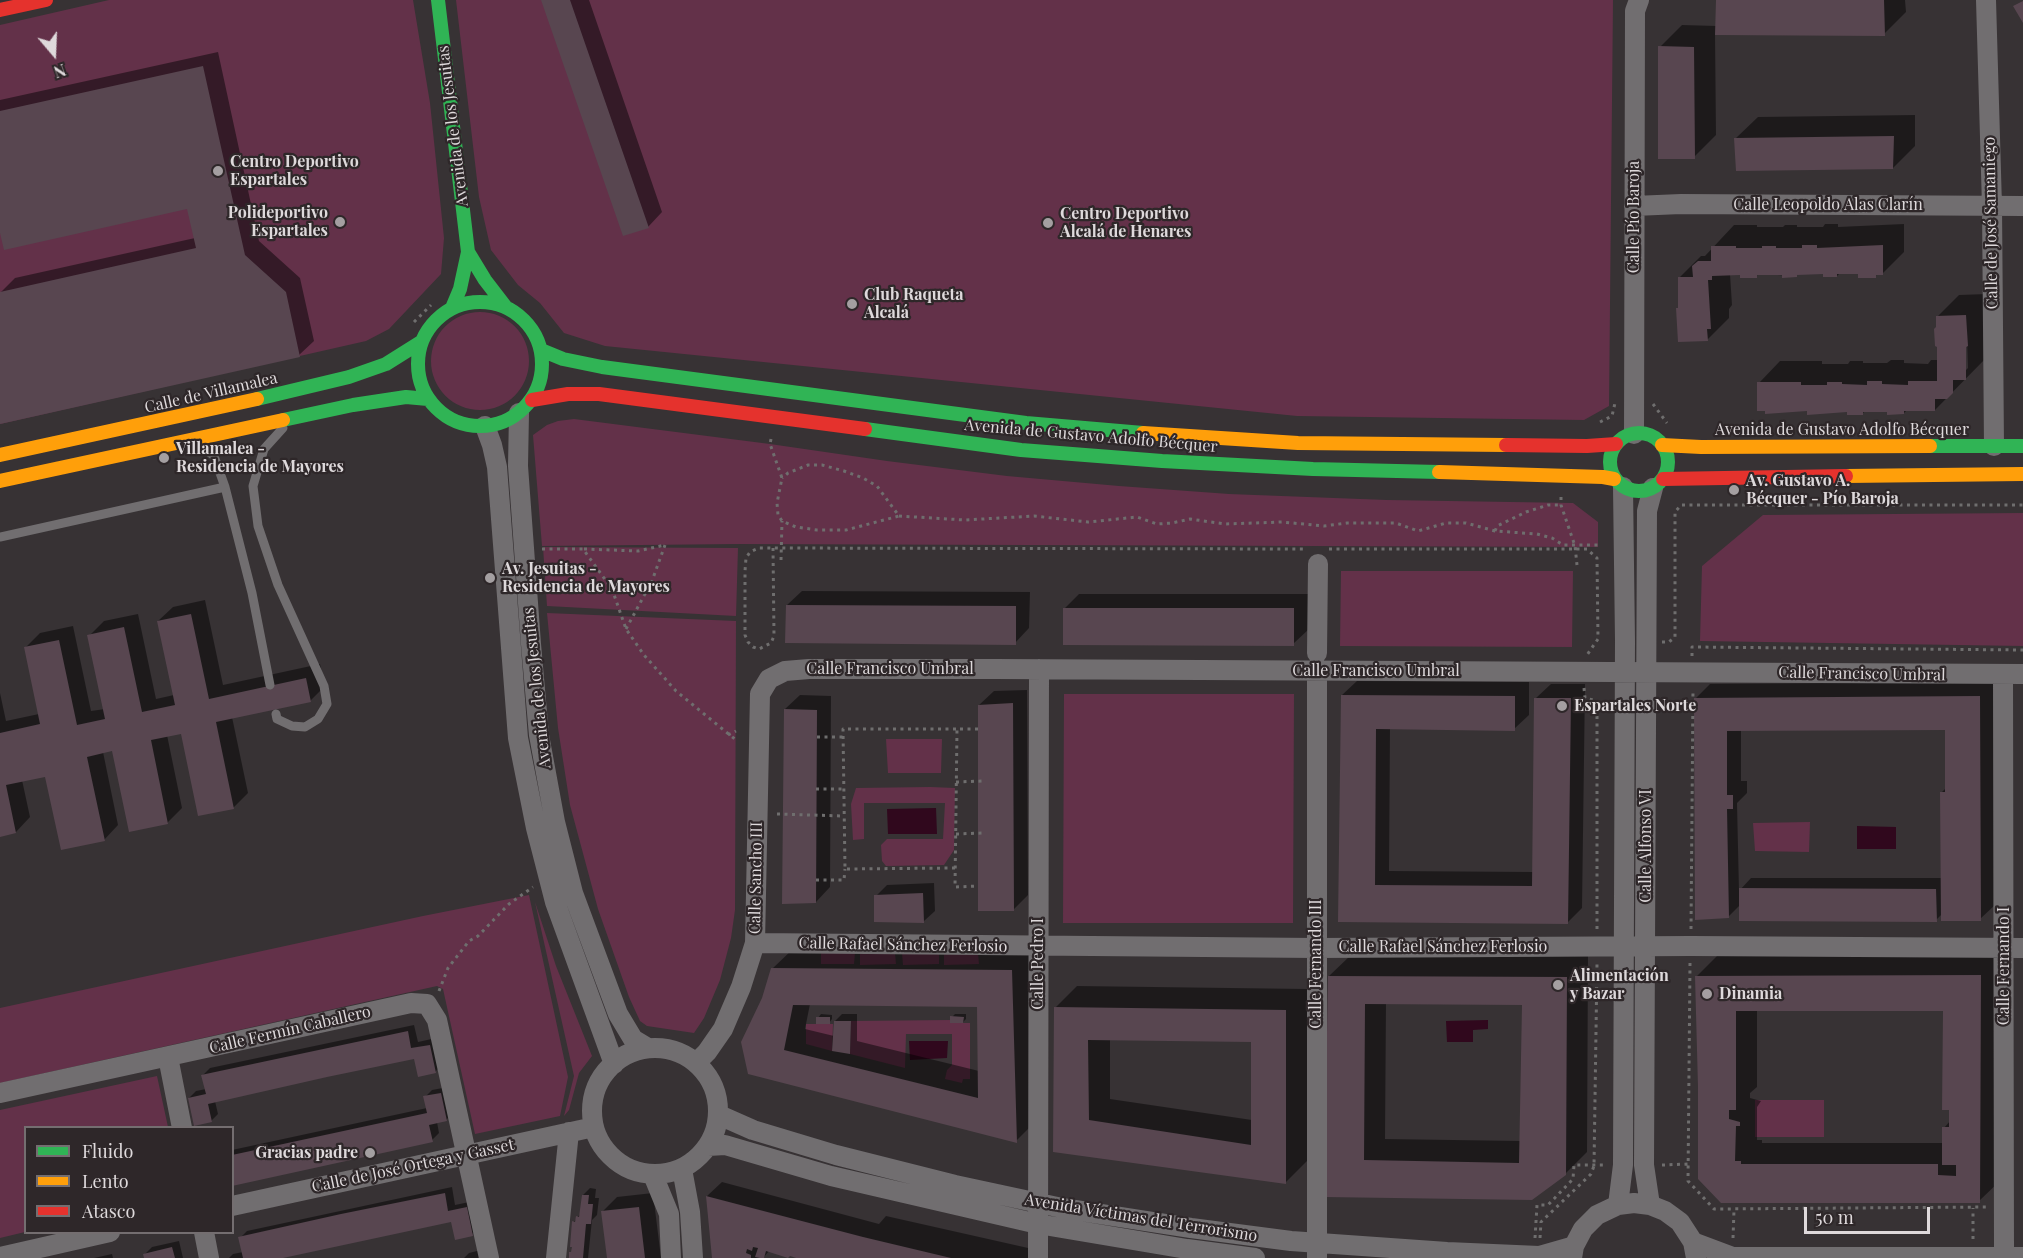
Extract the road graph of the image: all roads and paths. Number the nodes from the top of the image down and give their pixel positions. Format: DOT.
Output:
graph roads {
  1 [pos="46,0"];
  2 [pos="438,0"];
  3 [pos="1639,0"];
  4 [pos="1986,0"];
  5 [pos="0,10"];
  6 [pos="1634,206"];
  7 [pos="1992,206"];
  8 [pos="2023,206"];
  9 [pos="468,252"];
  10 [pos="435,300"];
  11 [pos="505,306"];
  12 [pos="452,308"];
  13 [pos="413,323"];
  14 [pos="421,342"];
  15 [pos="542,350"];
  16 [pos="428,399"];
  17 [pos="525,406"];
  18 [pos="296,418"];
  19 [pos="485,426"];
  20 [pos="1634,434"];
  21 [pos="771,437"];
  22 [pos="192,440"];
  23 [pos="1616,444"];
  24 [pos="1662,445"];
  25 [pos="1994,446"];
  26 [pos="2023,446"];
  27 [pos="0,455"];
  28 [pos="2023,474"];
  29 [pos="782,478"];
  30 [pos="0,482"];
  31 [pos="1619,483"];
  32 [pos="1658,483"];
  33 [pos="225,487"];
  34 [pos="1561,496"];
  35 [pos="1561,505"];
  36 [pos="2023,505"];
  37 [pos="899,516"];
  38 [pos="782,521"];
  39 [pos="1495,531"];
  40 [pos="0,537"];
  41 [pos="1601,545"];
  42 [pos="773,548"];
  43 [pos="1575,548"];
  44 [pos="537,549"];
  45 [pos="583,549"];
  46 [pos="781,549"];
  47 [pos="1315,554"];
  48 [pos="781,560"];
  49 [pos="1577,564"];
  50 [pos="626,629"];
  51 [pos="1598,639"];
  52 [pos="1625,641"];
  53 [pos="1647,641"];
  54 [pos="2023,650"];
  55 [pos="1317,662"];
  56 [pos="1039,669"];
  57 [pos="1584,671"];
  58 [pos="1625,671"];
  59 [pos="1646,671"];
  60 [pos="1693,672"];
  61 [pos="2003,674"];
  62 [pos="2023,674"];
  63 [pos="270,685"];
  64 [pos="276,714"];
  65 [pos="758,714"];
  66 [pos="957,729"];
  67 [pos="978,729"];
  68 [pos="736,730"];
  69 [pos="728,735"];
  70 [pos="816,737"];
  71 [pos="844,737"];
  72 [pos="736,740"];
  73 [pos="983,781"];
  74 [pos="956,782"];
  75 [pos="816,789"];
  76 [pos="844,789"];
  77 [pos="777,814"];
  78 [pos="844,816"];
  79 [pos="983,833"];
  80 [pos="956,834"];
  81 [pos="956,868"];
  82 [pos="845,869"];
  83 [pos="816,880"];
  84 [pos="534,886"];
  85 [pos="978,886"];
  86 [pos="755,943"];
  87 [pos="1038,946"];
  88 [pos="1691,946"];
  89 [pos="1597,947"];
  90 [pos="1624,947"];
  91 [pos="1645,947"];
  92 [pos="1316,948"];
  93 [pos="2013,948"];
  94 [pos="439,991"];
  95 [pos="648,1048"];
  96 [pos="168,1057"];
  97 [pos="696,1063"];
  98 [pos="614,1064"];
  99 [pos="0,1093"];
  100 [pos="719,1114"];
  101 [pos="182,1126"];
  102 [pos="594,1127"];
  103 [pos="570,1132"];
  104 [pos="708,1146"];
  105 [pos="467,1154"];
  106 [pos="1688,1164"];
  107 [pos="1623,1165"];
  108 [pos="1644,1165"];
  109 [pos="1594,1166"];
  110 [pos="682,1169"];
  111 [pos="653,1175"];
  112 [pos="1038,1203"];
  113 [pos="1618,1205"];
  114 [pos="1650,1205"];
  115 [pos="234,1206"];
  116 [pos="2004,1207"];
  117 [pos="1973,1208"];
  118 [pos="1734,1209"];
  119 [pos="1038,1224"];
  120 [pos="107,1234"];
  121 [pos="204,1234"];
  122 [pos="1695,1250"];
  123 [pos="55,1251"];
  124 [pos="1317,1251"];
  125 [pos="1573,1252"];
  126 [pos="1537,1255"];
  127 [pos="1972,1256"];
  128 [pos="0,1257"];
  129 [pos="1733,1257"];
  130 [pos="2010,1257"];
  131 [pos="209,1258"];
  132 [pos="489,1258"];
  133 [pos="556,1258"];
  134 [pos="671,1258"];
  135 [pos="693,1258"];
  136 [pos="1038,1258"];
  137 [pos="1255,1258"];
  1 -- 5 [label="main road"];
  2 -- 9 [label="main road, Avenida de los Jesuitas"];
  3 -- 6 [label="street, Calle Pío Baroja"];
  4 -- 7 [label="street, Calle de José Samaniego"];
  6 -- 7 [label="street, Calle Leopoldo Alas Clarín"];
  6 -- 20 [label="street, Calle Pío Baroja"];
  7 -- 8 [label="street, Calle Leopoldo Alas Clarín"];
  7 -- 25 [label="street, Calle de José Samaniego"];
  9 -- 11 [label="main road, Avenida de los Jesuitas"];
  9 -- 12 [label="main road, Avenida de los Jesuitas"];
  10 -- 13 [label="path"];
  11 -- 12 [label="main road"];
  11 -- 15 [label="main road"];
  12 -- 14 [label="main road"];
  14 -- 16 [label="main road"];
  14 -- 27 [label="main road, Calle de Villamalea"];
  15 -- 17 [label="main road"];
  15 -- 23 [label="main road, Avenida de Gustavo Adolfo Bécquer"];
  16 -- 18 [label="main road"];
  16 -- 19 [label="main road"];
  17 -- 19 [label="main road"];
  17 -- 31 [label="main road, Avenida de Gustavo Adolfo Bécquer"];
  17 -- 95 [label="street, Avenida de los Jesuitas"];
  18 -- 22 [label="main road"];
  18 -- 64 [label="lane"];
  19 -- 98 [label="street, Avenida de los Jesuitas"];
  20 -- 23 [label="main road"];
  20 -- 24 [label="main road"];
  21 -- 29 [label="path"];
  22 -- 30 [label="main road"];
  22 -- 33 [label="lane"];
  23 -- 31 [label="main road"];
  24 -- 25 [label="main road, Avenida de Gustavo Adolfo Bécquer"];
  24 -- 32 [label="main road"];
  25 -- 26 [label="main road, Avenida de Gustavo Adolfo Bécquer"];
  28 -- 32 [label="main road"];
  29 -- 37 [label="path"];
  29 -- 38 [label="path"];
  31 -- 32 [label="main road"];
  31 -- 52 [label="street, Calle Alfonso VI"];
  32 -- 53 [label="street, Calle Alfonso VI"];
  33 -- 40 [label="lane"];
  33 -- 63 [label="lane"];
  34 -- 35 [label="path"];
  35 -- 39 [label="path"];
  35 -- 43 [label="path"];
  36 -- 53 [label="path"];
  37 -- 38 [label="path"];
  37 -- 39 [label="path"];
  38 -- 46 [label="path"];
  39 -- 43 [label="path"];
  41 -- 43 [label="path"];
  42 -- 42 [label="path"];
  42 -- 46 [label="path"];
  43 -- 47 [label="path"];
  43 -- 49 [label="path"];
  43 -- 51 [label="path"];
  44 -- 45 [label="path"];
  45 -- 50 [label="path"];
  45 -- 50 [label="path"];
  46 -- 47 [label="path"];
  46 -- 48 [label="path"];
  47 -- 55 [label="street, Calle Fernando III"];
  50 -- 69 [label="path"];
  51 -- 52 [label="path"];
  51 -- 57 [label="path"];
  52 -- 58 [label="street, Calle Alfonso VI"];
  53 -- 59 [label="street, Calle Alfonso VI"];
  54 -- 60 [label="path"];
  55 -- 56 [label="street, Calle Francisco Umbral"];
  55 -- 57 [label="street, Calle Francisco Umbral"];
  55 -- 92 [label="street, Calle Fernando III"];
  56 -- 65 [label="street, Calle Francisco Umbral"];
  56 -- 87 [label="street, Calle Pedro I"];
  57 -- 58 [label="street, Calle Francisco Umbral"];
  57 -- 89 [label="path"];
  58 -- 59 [label="street, Calle Francisco Umbral"];
  58 -- 90 [label="street, Calle Alfonso VI"];
  59 -- 60 [label="street, Calle Francisco Umbral"];
  59 -- 91 [label="street, Calle Alfonso VI"];
  60 -- 61 [label="street, Calle Francisco Umbral"];
  60 -- 88 [label="path"];
  61 -- 62 [label="street, Calle Francisco Umbral"];
  61 -- 93 [label="street, Calle Fernando I"];
  65 -- 86 [label="street, Calle Sancho III"];
  66 -- 67 [label="path"];
  66 -- 71 [label="path"];
  66 -- 74 [label="path"];
  68 -- 69 [label="path"];
  69 -- 72 [label="path"];
  70 -- 71 [label="path"];
  71 -- 76 [label="path"];
  73 -- 74 [label="path"];
  74 -- 80 [label="path"];
  75 -- 76 [label="path"];
  76 -- 78 [label="path"];
  77 -- 78 [label="path"];
  78 -- 82 [label="path"];
  79 -- 80 [label="path"];
  80 -- 81 [label="path"];
  81 -- 82 [label="path"];
  81 -- 85 [label="path"];
  82 -- 83 [label="path"];
  84 -- 94 [label="path"];
  86 -- 87 [label="street, Calle Rafael Sánchez Ferlosio"];
  86 -- 97 [label="street, Calle Sancho III"];
  87 -- 92 [label="street, Calle Rafael Sánchez Ferlosio"];
  87 -- 112 [label="street, Calle Pedro I"];
  88 -- 91 [label="street, Calle Rafael Sánchez Ferlosio"];
  88 -- 93 [label="street, Calle Rafael Sánchez Ferlosio"];
  88 -- 106 [label="path"];
  89 -- 90 [label="street, Calle Rafael Sánchez Ferlosio"];
  89 -- 92 [label="street, Calle Rafael Sánchez Ferlosio"];
  89 -- 109 [label="path"];
  90 -- 91 [label="street, Calle Rafael Sánchez Ferlosio"];
  90 -- 107 [label="street, Calle Alfonso VI"];
  91 -- 108 [label="street, Calle Alfonso VI"];
  92 -- 124 [label="street, Calle Fernando III"];
  93 -- 116 [label="street, Calle Fernando I"];
  95 -- 97 [label="street"];
  95 -- 98 [label="street"];
  96 -- 99 [label="street, Calle Fermín Caballero"];
  96 -- 101 [label="street"];
  96 -- 105 [label="street, Calle Fermín Caballero"];
  97 -- 100 [label="street"];
  98 -- 102 [label="street"];
  100 -- 104 [label="street"];
  100 -- 112 [label="street, Avenida Víctimas del Terrorismo"];
  102 -- 103 [label="street, Calle de José Ortega y Gasset"];
  102 -- 111 [label="street"];
  103 -- 105 [label="street, Calle de José Ortega y Gasset"];
  103 -- 133 [label="street"];
  104 -- 110 [label="street"];
  104 -- 119 [label="street, Avenida Víctimas del Terrorismo"];
  105 -- 115 [label="street, Calle de José Ortega y Gasset"];
  105 -- 132 [label="street"];
  106 -- 108 [label="path"];
  106 -- 118 [label="path"];
  107 -- 109 [label="path"];
  107 -- 113 [label="street, Calle Alfonso VI"];
  108 -- 114 [label="street, Calle Alfonso VI"];
  109 -- 126 [label="path"];
  109 -- 126 [label="path"];
  110 -- 111 [label="street"];
  110 -- 135 [label="street"];
  111 -- 134 [label="street"];
  112 -- 119 [label="street, Calle Pedro I"];
  112 -- 124 [label="street, Avenida Víctimas del Terrorismo"];
  113 -- 114 [label="street"];
  113 -- 125 [label="street"];
  114 -- 122 [label="street"];
  116 -- 117 [label="path"];
  116 -- 130 [label="street, Calle Fernando I"];
  117 -- 118 [label="path"];
  117 -- 127 [label="path"];
  118 -- 129 [label="path"];
  119 -- 136 [label="street, Calle Pedro I"];
  119 -- 137 [label="street, Avenida Víctimas del Terrorismo"];
  120 -- 123 [label="street"];
  121 -- 131 [label="street"];
  122 -- 129 [label="street"];
  123 -- 128 [label="street"];
  124 -- 126 [label="street, Avenida Víctimas del Terrorismo"];
  125 -- 126 [label="street, Avenida Víctimas del Terrorismo"];
  127 -- 129 [label="street"];
  127 -- 130 [label="street"];
}
